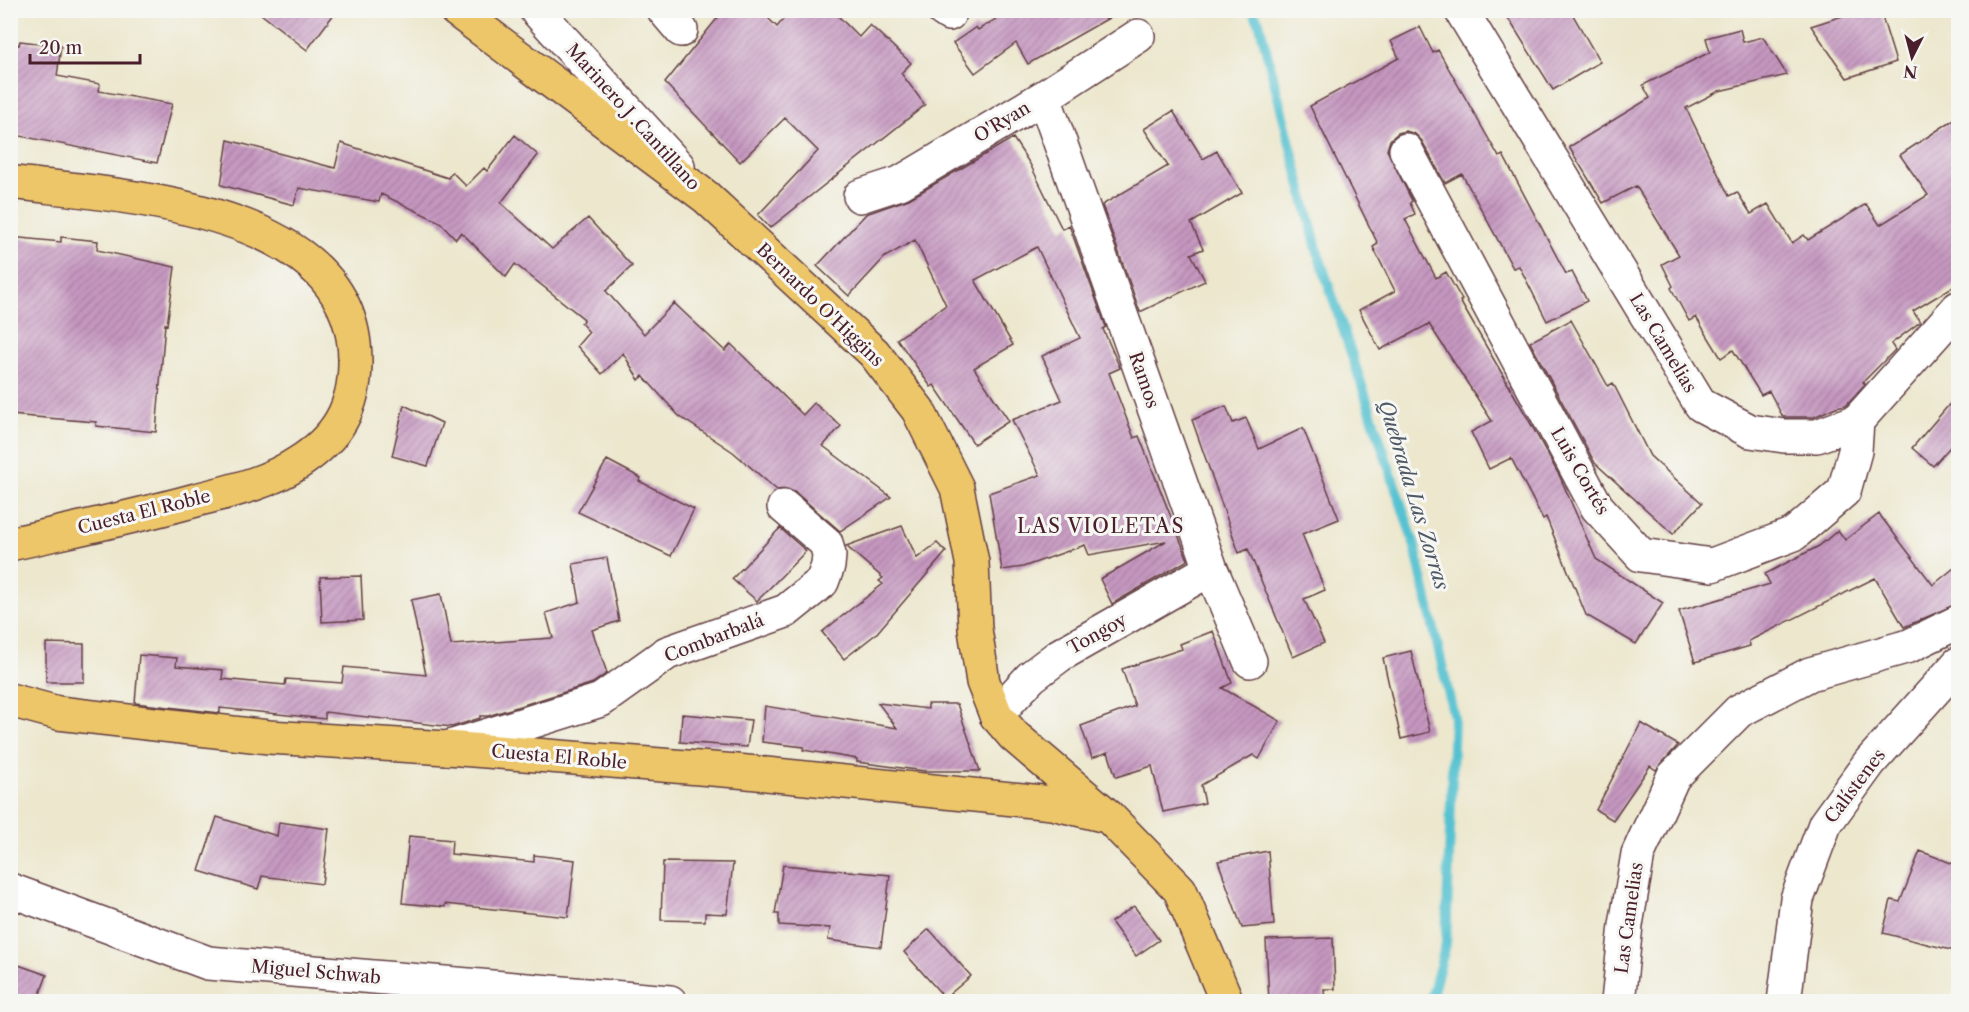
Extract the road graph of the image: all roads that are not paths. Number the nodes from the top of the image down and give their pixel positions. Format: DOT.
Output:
graph roads {
  1 [pos="456,10"];
  2 [pos="536,10"];
  3 [pos="1461,10"];
  4 [pos="1138,36"];
  5 [pos="1044,97"];
  6 [pos="1406,150"];
  7 [pos="10,182"];
  8 [pos="860,196"];
  9 [pos="706,197"];
  10 [pos="1959,308"];
  11 [pos="1857,421"];
  12 [pos="784,507"];
  13 [pos="10,544"];
  14 [pos="1211,569"];
  15 [pos="1959,622"];
  16 [pos="1250,661"];
  17 [pos="1959,664"];
  18 [pos="10,700"];
  19 [pos="996,715"];
  20 [pos="447,748"];
  21 [pos="1108,816"];
  22 [pos="10,890"];
  23 [pos="670,1002"];
  24 [pos="1227,1002"];
  25 [pos="1618,1002"];
  26 [pos="1784,1002"];
  1 -- 9 [label="main road, Bernardo O'Higgins"];
  2 -- 9 [label="street, Marinero J .Cantillano"];
  3 -- 11 [label="street, Las Camelias"];
  4 -- 5 [label="street, O'Ryan"];
  5 -- 8 [label="street, O'Ryan"];
  5 -- 14 [label="street, Ramos"];
  6 -- 11 [label="street, Luis Cortés"];
  7 -- 13 [label="main road, Cuesta El Roble"];
  9 -- 19 [label="main road, Bernardo O'Higgins"];
  10 -- 11 [label="street, Las Camelias"];
  12 -- 20 [label="street, Combarbalá"];
  14 -- 16 [label="street, Ramos"];
  14 -- 19 [label="street, Tongoy"];
  15 -- 25 [label="street, Las Camelias"];
  17 -- 26 [label="street, Calístenes"];
  18 -- 20 [label="main road, Cuesta El Roble"];
  19 -- 21 [label="main road, Bernardo O'Higgins"];
  20 -- 21 [label="main road, Cuesta El Roble"];
  21 -- 24 [label="main road, Bernardo O'Higgins"];
  22 -- 23 [label="street, Miguel Schwab"];
}
